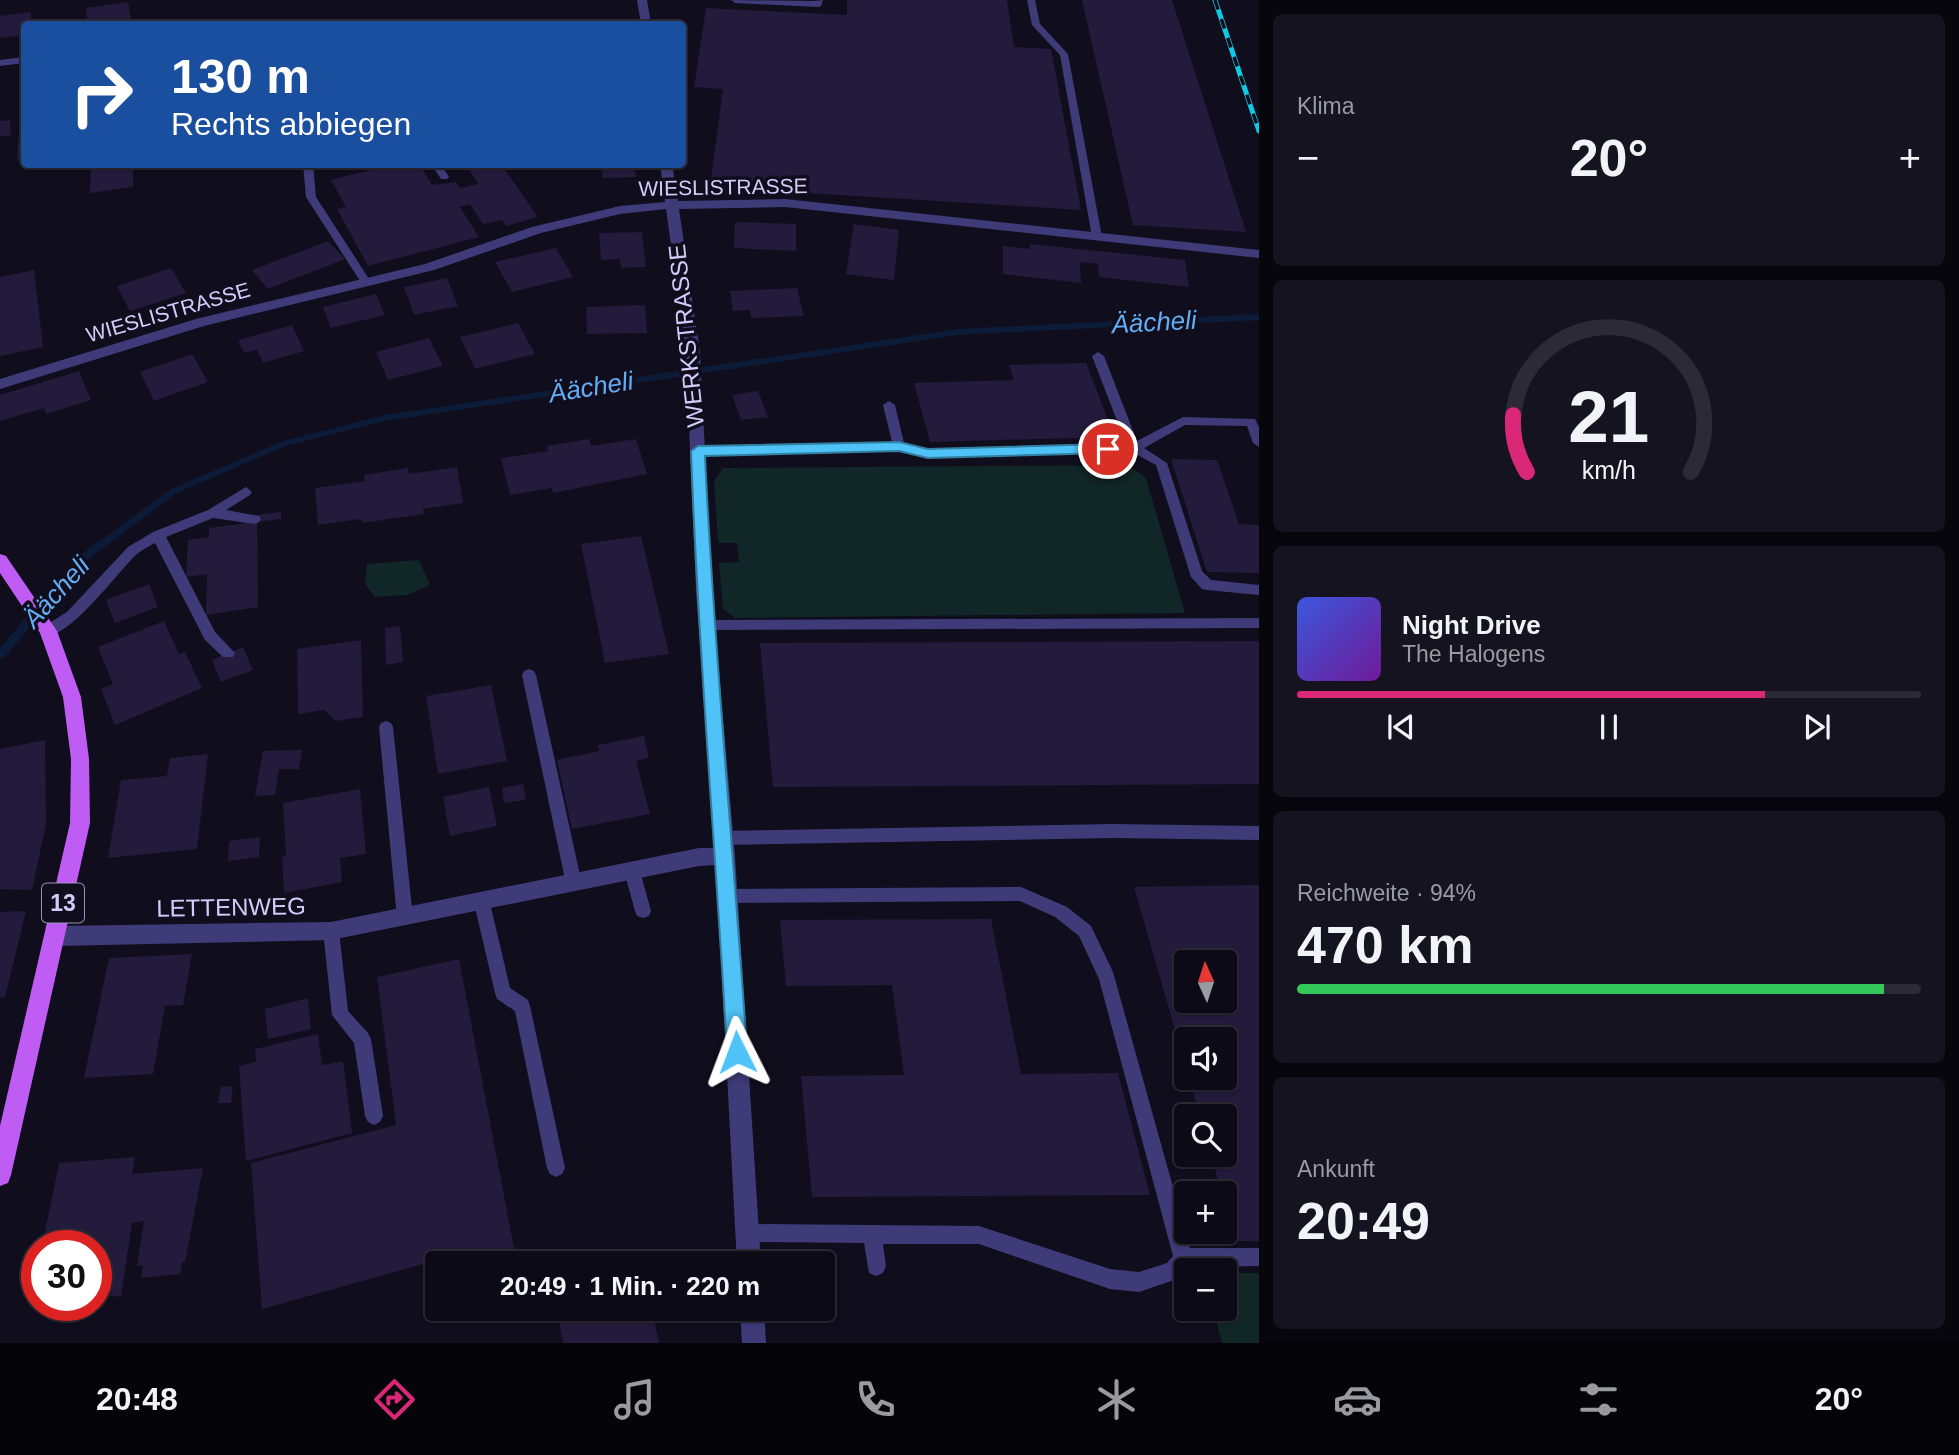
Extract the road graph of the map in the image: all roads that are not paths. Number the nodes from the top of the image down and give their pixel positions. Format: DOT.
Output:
graph roads {
  1 [pos="642,0"];
  2 [pos="735,0"];
  3 [pos="819,0"];
  4 [pos="1031,0"];
  5 [pos="646,21"];
  6 [pos="21,60"];
  7 [pos="0,63"];
  8 [pos="308,168"];
  9 [pos="438,168"];
  10 [pos="666,168"];
  11 [pos="444,177"];
  12 [pos="671,205"];
  13 [pos="1097,237"];
  14 [pos="1259,254"];
  15 [pos="366,282"];
  16 [pos="1098,356"];
  17 [pos="0,384"];
  18 [pos="889,405"];
  19 [pos="1259,443"];
  20 [pos="899,446"];
  21 [pos="1134,448"];
  22 [pos="698,451"];
  23 [pos="246,492"];
  24 [pos="212,513"];
  25 [pos="255,519"];
  26 [pos="158,535"];
  27 [pos="0,560"];
  28 [pos="1259,590"];
  29 [pos="1259,623"];
  30 [pos="706,625"];
  31 [pos="48,631"];
  32 [pos="228,653"];
  33 [pos="529,675"];
  34 [pos="386,727"];
  35 [pos="1259,833"];
  36 [pos="725,847"];
  37 [pos="632,871"];
  38 [pos="574,884"];
  39 [pos="727,896"];
  40 [pos="482,903"];
  41 [pos="643,911"];
  42 [pos="405,918"];
  43 [pos="331,931"];
  44 [pos="56,936"];
  45 [pos="374,1116"];
  46 [pos="556,1168"];
  47 [pos="0,1175"];
  48 [pos="748,1233"];
  49 [pos="872,1234"];
  50 [pos="749,1251"];
  51 [pos="1259,1257"];
  52 [pos="1182,1258"];
  53 [pos="876,1266"];
  54 [pos="1174,1270"];
  55 [pos="753,1321"];
  56 [pos="754,1343"];
  1 -- 5 [label="street"];
  2 -- 3 [label="lane"];
  4 -- 13 [label="lane"];
  6 -- 7 [label="lane"];
  8 -- 15 [label="lane"];
  9 -- 11 [label="lane"];
  10 -- 12 [label="street, WERKSTRASSE"];
  12 -- 13 [label="street, WIESLISTRASSE"];
  12 -- 15 [label="street, WIESLISTRASSE"];
  12 -- 22 [label="street, WERKSTRASSE"];
  13 -- 14 [label="street, WIESLISTRASSE"];
  15 -- 17 [label="street, WIESLISTRASSE"];
  16 -- 21 [label="lane"];
  18 -- 20 [label="lane"];
  19 -- 21 [label="lane"];
  20 -- 21 [label="lane"];
  20 -- 22 [label="lane"];
  21 -- 28 [label="lane"];
  22 -- 30 [label="street, WERKSTRASSE"];
  23 -- 24 [label="lane"];
  24 -- 25 [label="lane"];
  24 -- 26 [label="lane"];
  26 -- 31 [label="lane"];
  26 -- 32 [label="lane"];
  27 -- 31 [label="main road, 13"];
  29 -- 30 [label="lane"];
  30 -- 36 [label="street, WERKSTRASSE"];
  31 -- 44 [label="main road, 13"];
  33 -- 38 [label="lane"];
  34 -- 42 [label="lane"];
  35 -- 36 [label="lane"];
  36 -- 37 [label="street, LETTENWEG"];
  36 -- 39 [label="street, WERKSTRASSE"];
  37 -- 38 [label="street, LETTENWEG"];
  37 -- 41 [label="lane"];
  38 -- 40 [label="street, LETTENWEG"];
  39 -- 48 [label="street, WERKSTRASSE"];
  39 -- 52 [label="lane"];
  40 -- 42 [label="street, LETTENWEG"];
  40 -- 46 [label="lane"];
  42 -- 43 [label="street, LETTENWEG"];
  43 -- 44 [label="street, LETTENWEG"];
  43 -- 45 [label="lane"];
  44 -- 47 [label="main road, 13"];
  48 -- 49 [label="lane"];
  48 -- 50 [label="street, WERKSTRASSE"];
  49 -- 53 [label="lane"];
  49 -- 54 [label="lane"];
  51 -- 52 [label="lane"];
  55 -- 56 [label="street"];
}
